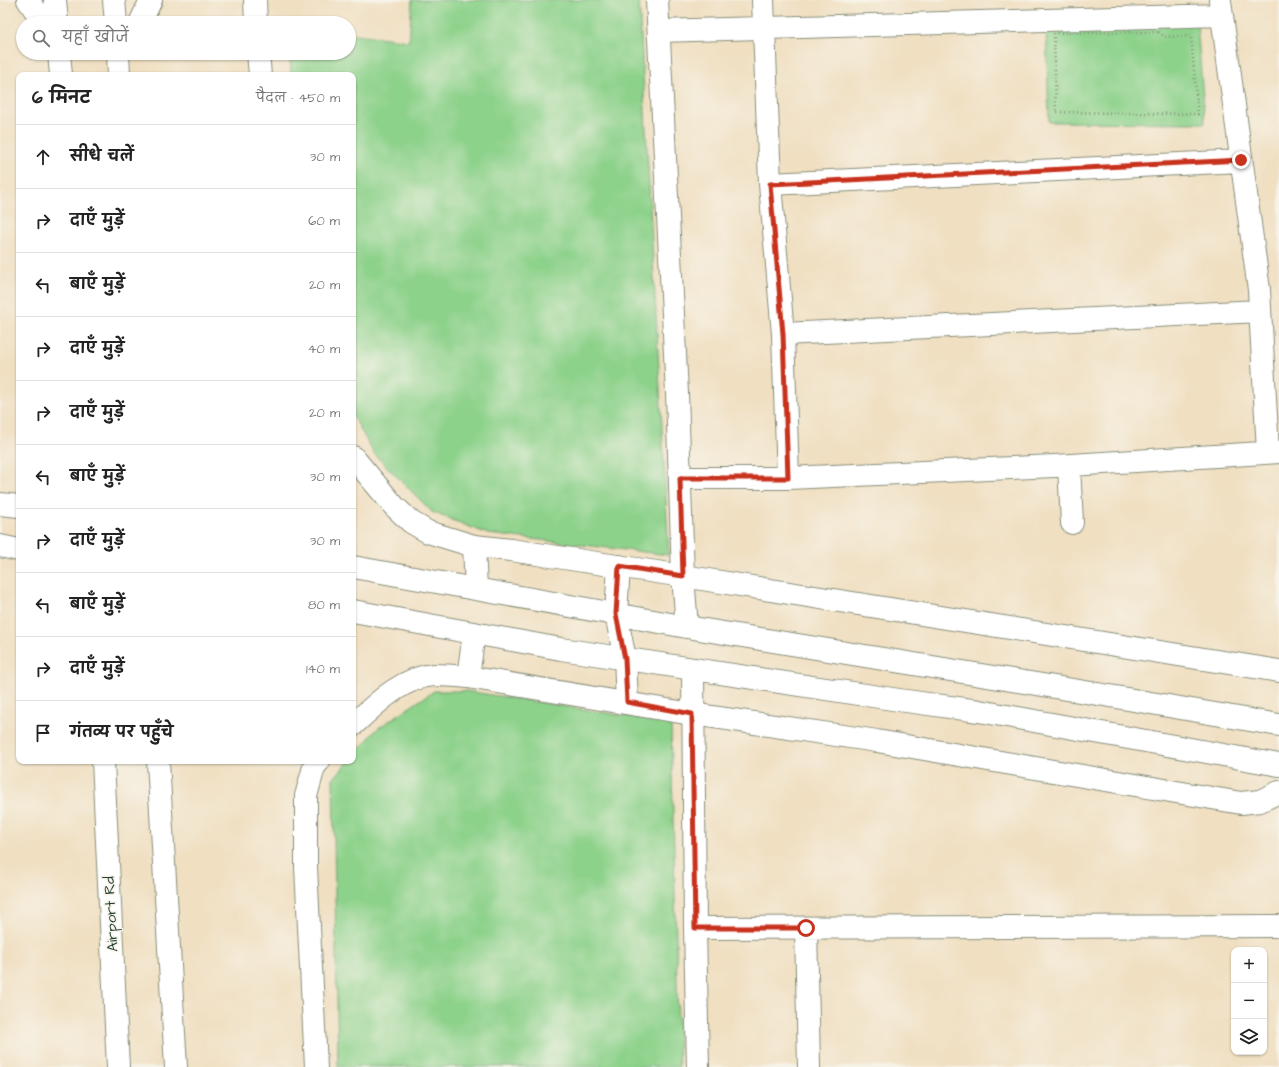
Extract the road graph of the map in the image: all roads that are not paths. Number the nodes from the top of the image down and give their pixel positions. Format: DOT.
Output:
graph roads {
  1 [pos="28,0"];
  2 [pos="56,0"];
  3 [pos="114,0"];
  4 [pos="151,0"];
  5 [pos="255,0"];
  6 [pos="657,0"];
  7 [pos="763,0"];
  8 [pos="1220,7"];
  9 [pos="39,16"];
  10 [pos="57,16"];
  11 [pos="115,16"];
  12 [pos="143,16"];
  13 [pos="256,16"];
  14 [pos="763,27"];
  15 [pos="659,31"];
  16 [pos="60,60"];
  17 [pos="259,60"];
  18 [pos="61,72"];
  19 [pos="260,72"];
  20 [pos="1241,160"];
  21 [pos="770,184"];
  22 [pos="1260,311"];
  23 [pos="783,334"];
  24 [pos="1274,452"];
  25 [pos="356,461"];
  26 [pos="1069,466"];
  27 [pos="680,478"];
  28 [pos="788,478"];
  29 [pos="0,504"];
  30 [pos="16,506"];
  31 [pos="1072,523"];
  32 [pos="0,546"];
  33 [pos="474,546"];
  34 [pos="16,549"];
  35 [pos="619,566"];
  36 [pos="356,568"];
  37 [pos="683,576"];
  38 [pos="476,588"];
  39 [pos="356,612"];
  40 [pos="616,614"];
  41 [pos="687,628"];
  42 [pos="474,633"];
  43 [pos="625,659"];
  44 [pos="692,669"];
  45 [pos="1279,671"];
  46 [pos="468,676"];
  47 [pos="627,702"];
  48 [pos="692,714"];
  49 [pos="356,722"];
  50 [pos="1279,725"];
  51 [pos="103,764"];
  52 [pos="158,764"];
  53 [pos="316,764"];
  54 [pos="1279,766"];
  55 [pos="1279,792"];
  56 [pos="1279,926"];
  57 [pos="695,928"];
  58 [pos="806,928"];
  59 [pos="118,1067"];
  60 [pos="176,1067"];
  61 [pos="316,1067"];
  62 [pos="698,1067"];
  63 [pos="810,1067"];
  1 -- 9 [label="street"];
  2 -- 10 [label="street"];
  3 -- 11 [label="street"];
  4 -- 12 [label="street"];
  5 -- 13 [label="street"];
  6 -- 15 [label="street"];
  7 -- 14 [label="street"];
  8 -- 14 [label="street"];
  8 -- 20 [label="street"];
  14 -- 15 [label="street"];
  14 -- 21 [label="street"];
  15 -- 27 [label="street"];
  16 -- 18 [label="street"];
  17 -- 19 [label="street"];
  20 -- 21 [label="street"];
  20 -- 22 [label="street"];
  21 -- 23 [label="street"];
  22 -- 23 [label="street"];
  22 -- 24 [label="street"];
  23 -- 28 [label="street"];
  24 -- 26 [label="street"];
  25 -- 33 [label="street"];
  26 -- 28 [label="street"];
  26 -- 31 [label="street"];
  27 -- 28 [label="street"];
  27 -- 37 [label="street"];
  29 -- 30 [label="street"];
  32 -- 34 [label="street"];
  33 -- 35 [label="street"];
  33 -- 38 [label="street"];
  35 -- 37 [label="street"];
  35 -- 40 [label="street"];
  36 -- 38 [label="street"];
  37 -- 41 [label="street"];
  37 -- 45 [label="street"];
  38 -- 40 [label="street"];
  39 -- 42 [label="street"];
  40 -- 41 [label="street"];
  40 -- 43 [label="street"];
  41 -- 50 [label="street"];
  42 -- 43 [label="street"];
  42 -- 46 [label="street"];
  43 -- 44 [label="street"];
  43 -- 47 [label="street"];
  44 -- 48 [label="street"];
  44 -- 54 [label="street"];
  46 -- 47 [label="street"];
  46 -- 49 [label="street"];
  47 -- 48 [label="street"];
  48 -- 55 [label="street"];
  48 -- 57 [label="street"];
  51 -- 59 [label="street, Airport Rd"];
  52 -- 60 [label="street"];
  53 -- 61 [label="street"];
  56 -- 58 [label="street"];
  57 -- 58 [label="street"];
  57 -- 62 [label="street"];
  58 -- 63 [label="street"];
}
